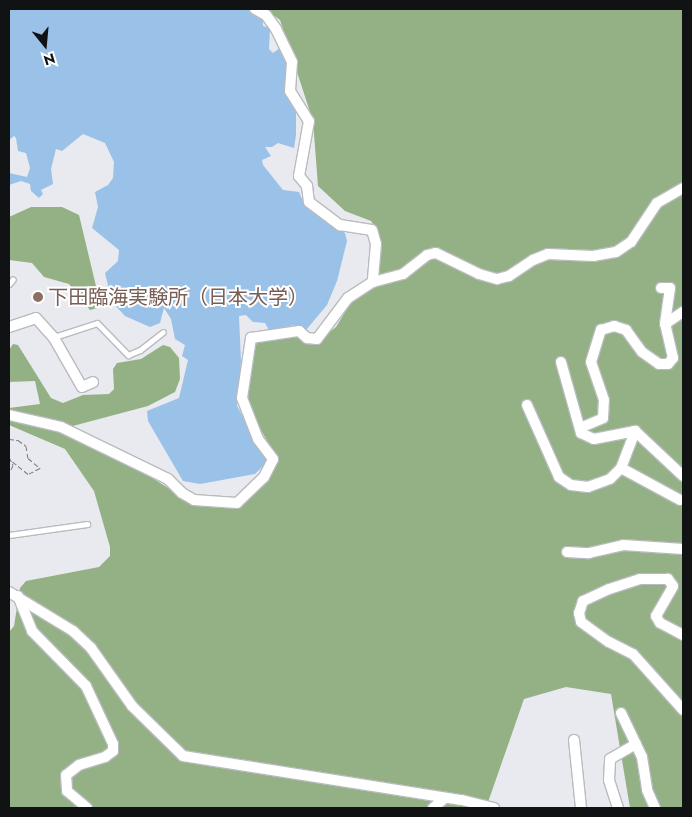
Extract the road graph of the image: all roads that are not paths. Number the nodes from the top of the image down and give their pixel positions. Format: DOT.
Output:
graph roads {
  1 [pos="255,9"];
  2 [pos="683,188"];
  3 [pos="13,279"];
  4 [pos="373,282"];
  5 [pos="9,284"];
  6 [pos="661,288"];
  7 [pos="683,312"];
  8 [pos="9,324"];
  9 [pos="665,324"];
  10 [pos="163,332"];
  11 [pos="54,338"];
  12 [pos="561,362"];
  13 [pos="93,382"];
  14 [pos="527,405"];
  15 [pos="9,415"];
  16 [pos="580,428"];
  17 [pos="635,431"];
  18 [pos="621,468"];
  19 [pos="683,476"];
  20 [pos="680,500"];
  21 [pos="87,524"];
  22 [pos="9,534"];
  23 [pos="683,549"];
  24 [pos="567,552"];
  25 [pos="13,594"];
  26 [pos="683,635"];
  27 [pos="683,710"];
  28 [pos="621,713"];
  29 [pos="574,740"];
  30 [pos="636,744"];
  31 [pos="445,798"];
  32 [pos="87,808"];
  33 [pos="433,808"];
  34 [pos="494,808"];
  35 [pos="581,808"];
  36 [pos="618,808"];
  37 [pos="655,808"];
  1 -- 4 [label="street"];
  2 -- 4 [label="street"];
  3 -- 5 [label="lane"];
  4 -- 15 [label="street"];
  6 -- 9 [label="street"];
  7 -- 9 [label="street"];
  8 -- 11 [label="street"];
  9 -- 16 [label="street"];
  10 -- 11 [label="lane"];
  11 -- 13 [label="street"];
  12 -- 16 [label="street"];
  14 -- 18 [label="street"];
  16 -- 17 [label="street"];
  17 -- 18 [label="street"];
  17 -- 19 [label="street"];
  18 -- 20 [label="street"];
  21 -- 22 [label="lane"];
  23 -- 24 [label="street"];
  25 -- 31 [label="street"];
  25 -- 32 [label="street"];
  26 -- 27 [label="street"];
  28 -- 30 [label="street"];
  29 -- 35 [label="street"];
  30 -- 36 [label="street"];
  30 -- 37 [label="street"];
  31 -- 33 [label="street"];
  31 -- 34 [label="street"];
}
